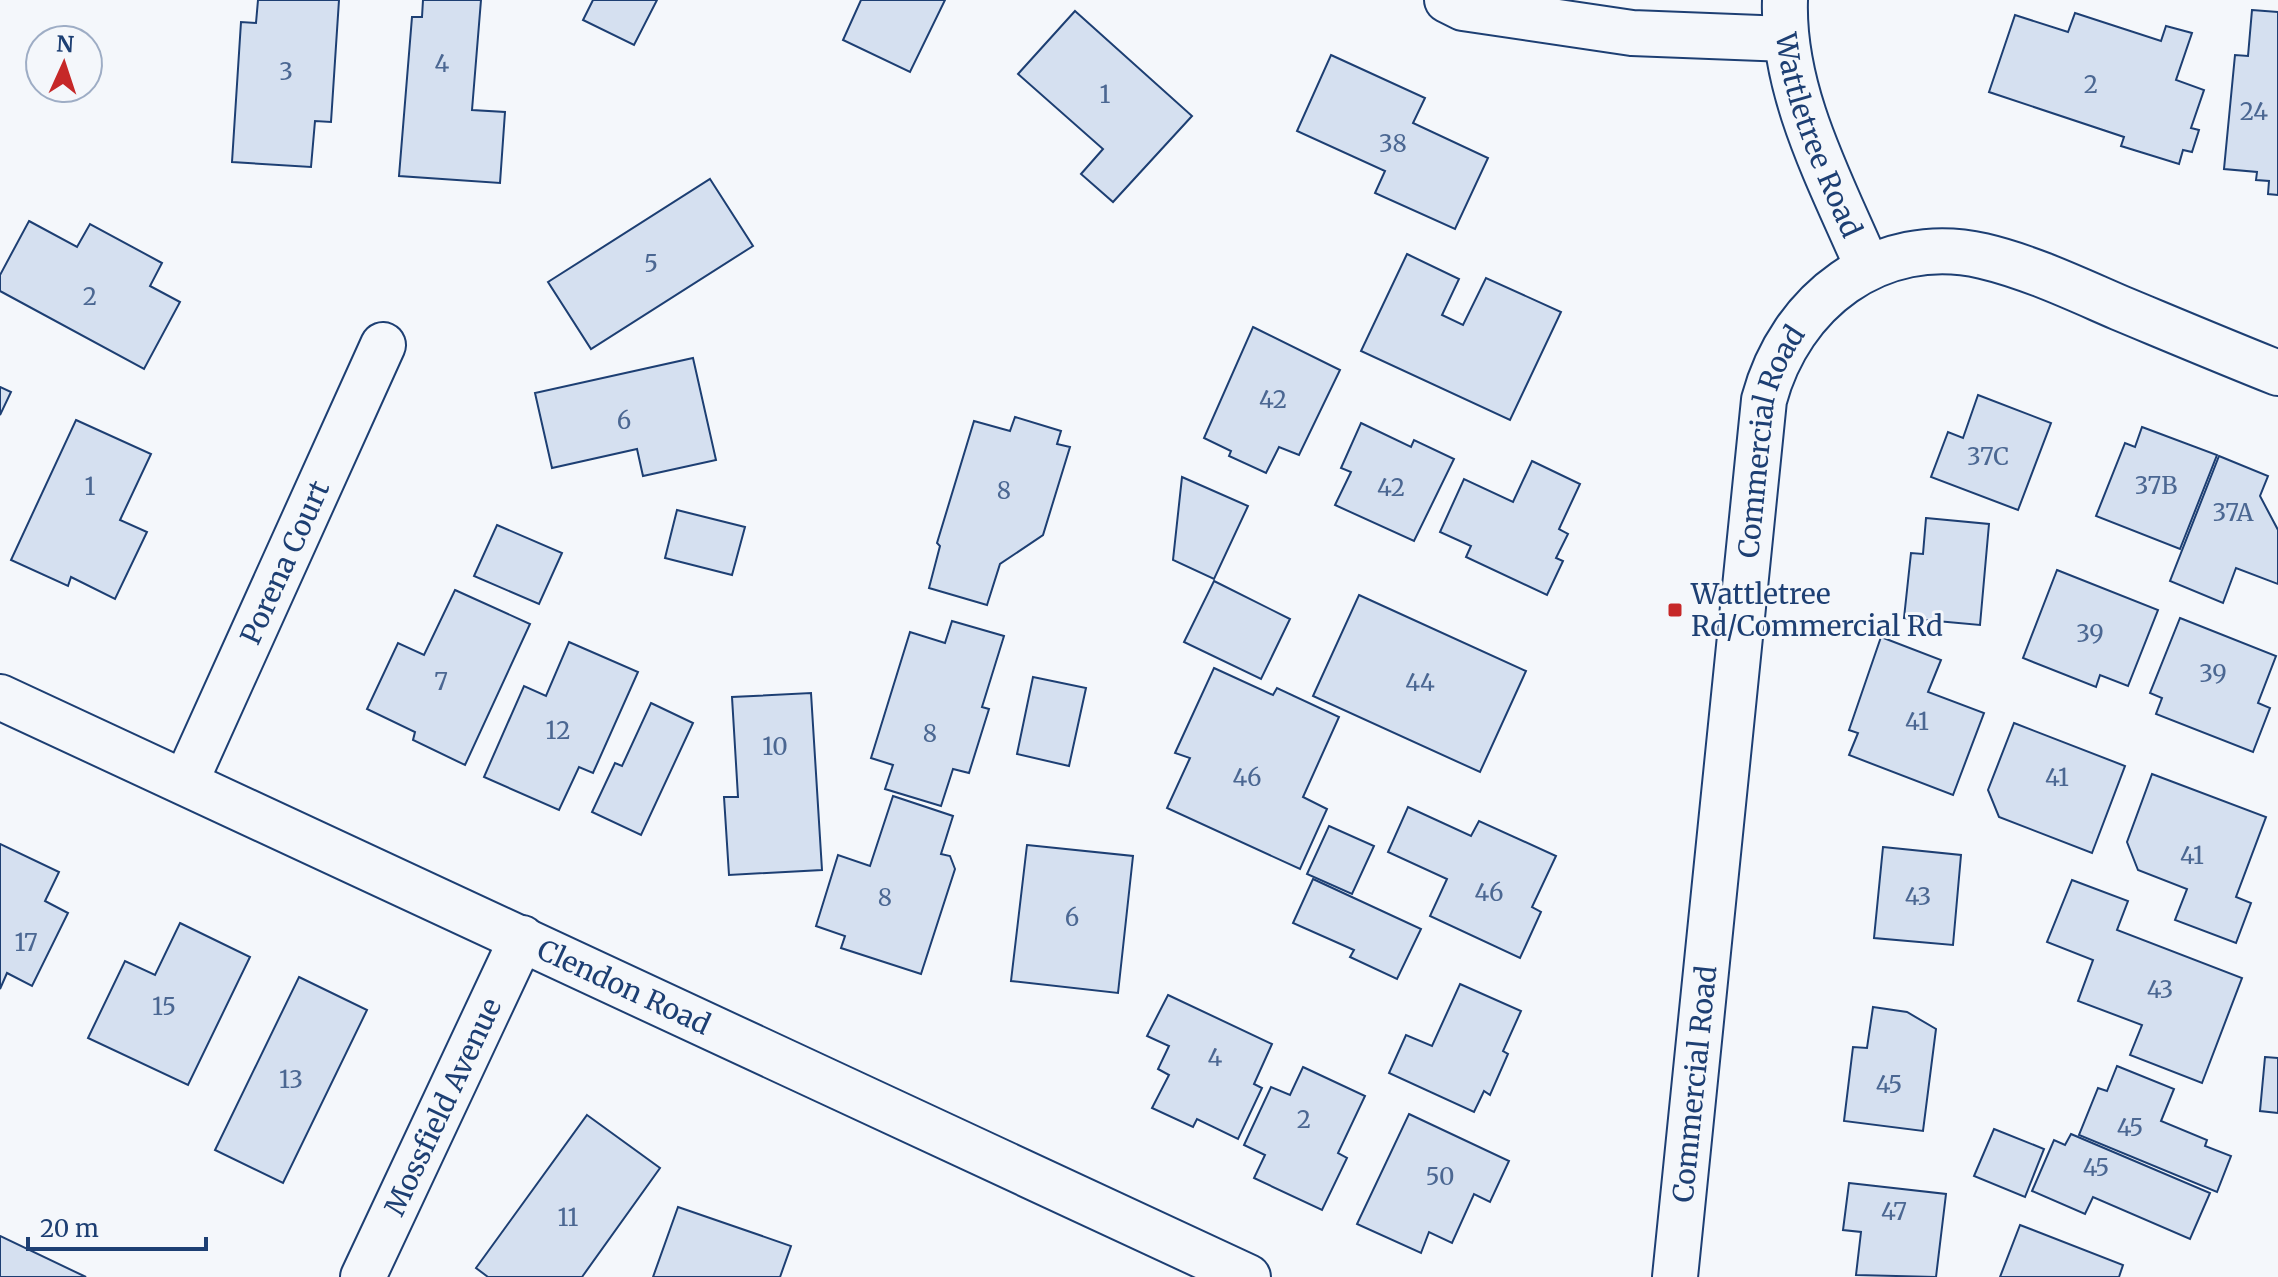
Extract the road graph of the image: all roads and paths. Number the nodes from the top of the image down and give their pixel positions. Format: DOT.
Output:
graph roads {
  1 [pos="1447,0"];
  2 [pos="1785,20"];
  3 [pos="1867,266"];
  4 [pos="383,345"];
  5 [pos="2278,373"];
  6 [pos="0,697"];
  7 [pos="186,781"];
  8 [pos="522,938"];
  9 [pos="363,1277"];
  10 [pos="1248,1277"];
  11 [pos="1675,1277"];
  1 -- 2 [label="street"];
  2 -- 3 [label="street, Wattletree Road"];
  3 -- 5 [label="street, Commercial Road"];
  3 -- 11 [label="street, Commercial Road"];
  4 -- 7 [label="street, Porena Court"];
  6 -- 7 [label="street, Clendon Road"];
  7 -- 8 [label="street, Clendon Road"];
  8 -- 9 [label="street, Mossfield Avenue"];
  8 -- 10 [label="street, Clendon Road"];
}
